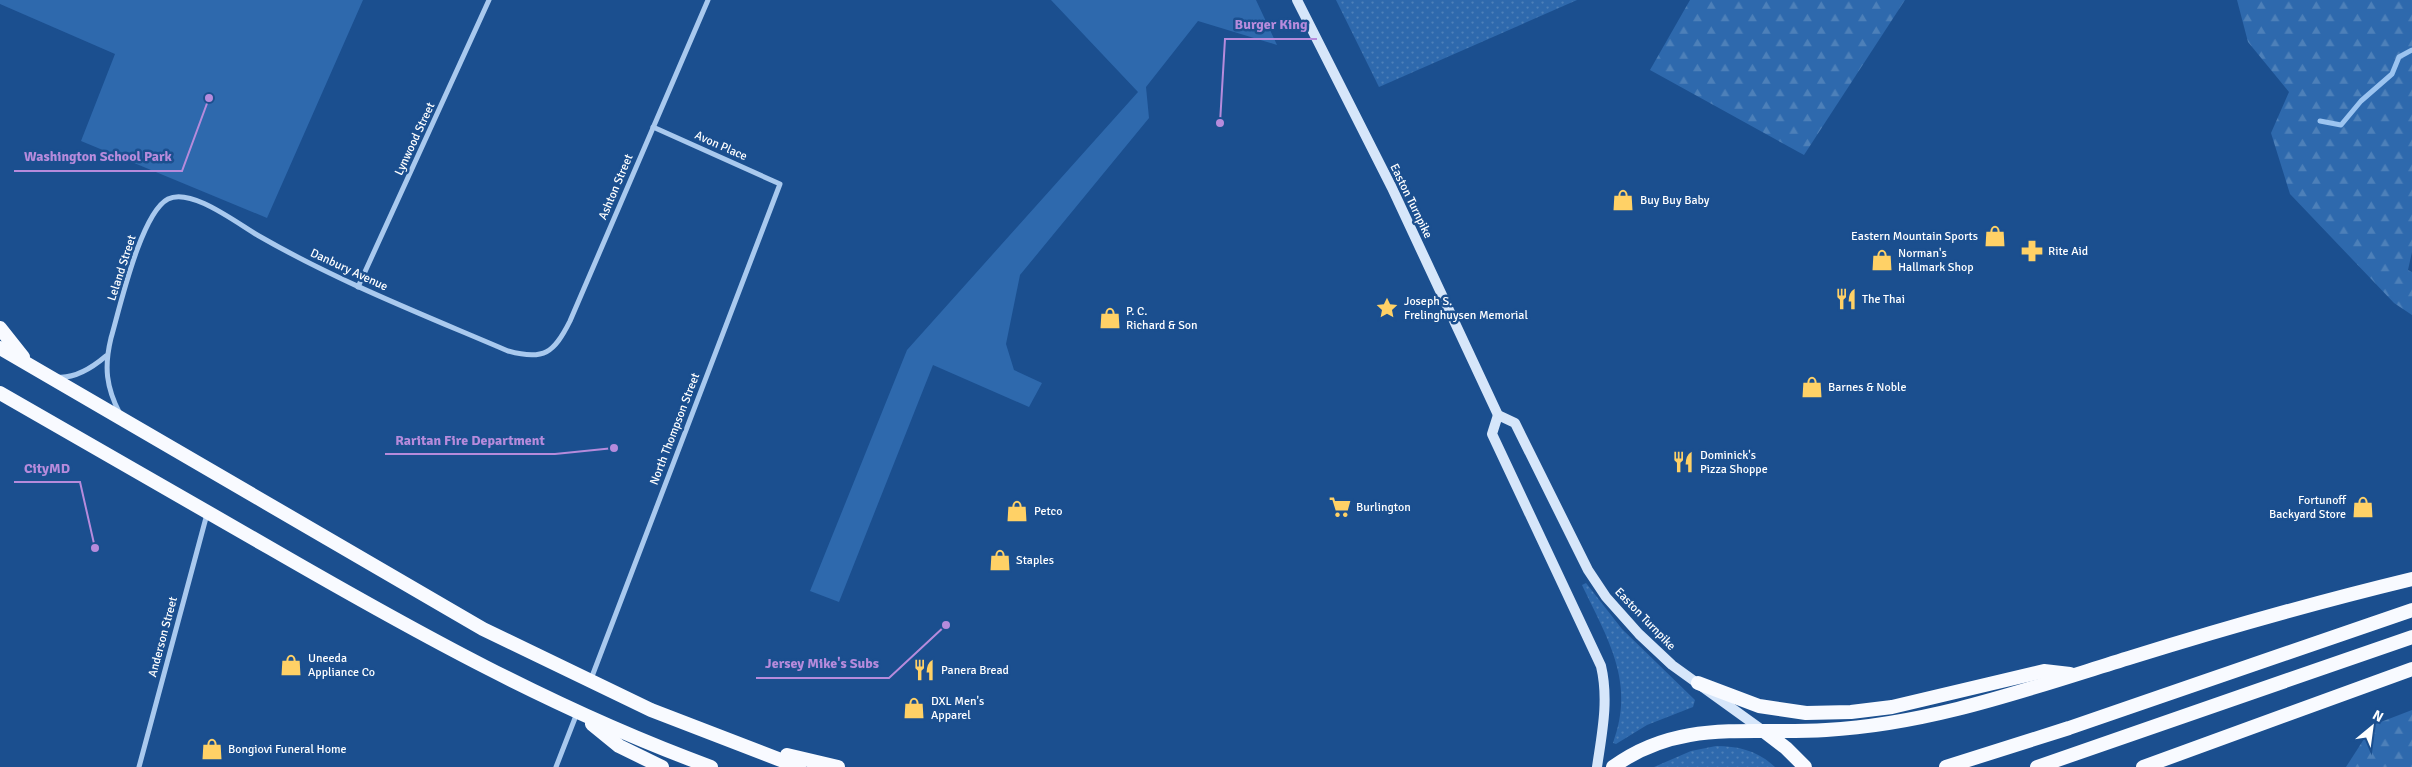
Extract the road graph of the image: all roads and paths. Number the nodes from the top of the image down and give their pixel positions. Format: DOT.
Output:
graph roads {
  1 [pos="489,0"];
  2 [pos="708,0"];
  3 [pos="1297,0"];
  4 [pos="653,127"];
  5 [pos="780,184"];
  6 [pos="175,197"];
  7 [pos="358,286"];
  8 [pos="0,328"];
  9 [pos="0,348"];
  10 [pos="520,354"];
  11 [pos="106,356"];
  12 [pos="28,364"];
  13 [pos="50,376"];
  14 [pos="0,393"];
  15 [pos="1498,416"];
  16 [pos="123,418"];
  17 [pos="208,512"];
  18 [pos="2412,579"];
  19 [pos="2412,610"];
  20 [pos="2412,637"];
  21 [pos="2412,669"];
  22 [pos="2073,675"];
  23 [pos="590,682"];
  24 [pos="1698,684"];
  25 [pos="577,713"];
  26 [pos="1765,732"];
  27 [pos="718,737"];
  28 [pos="139,767"];
  29 [pos="556,767"];
  30 [pos="662,767"];
  31 [pos="710,767"];
  32 [pos="799,767"];
  33 [pos="838,767"];
  34 [pos="1597,767"];
  35 [pos="1613,767"];
  36 [pos="1805,767"];
  37 [pos="1946,767"];
  38 [pos="2037,767"];
  39 [pos="2143,767"];
  1 -- 7 [label="street, Lynwood Street"];
  2 -- 4 [label="street, Ashton Street"];
  3 -- 15 [label="main road, Easton Turnpike"];
  4 -- 5 [label="street, Avon Place"];
  4 -- 10 [label="street, Ashton Street"];
  5 -- 23 [label="street, North Thompson Street"];
  6 -- 7 [label="street, Danbury Avenue"];
  6 -- 11 [label="street, Leland Street"];
  7 -- 10 [label="street, Danbury Avenue"];
  8 -- 12 [label="highway"];
  9 -- 12 [label="highway"];
  11 -- 13 [label="street"];
  11 -- 16 [label="street, Leland Street"];
  12 -- 13 [label="highway"];
  13 -- 16 [label="highway"];
  14 -- 17 [label="highway"];
  15 -- 24 [label="main road, Easton Turnpike"];
  15 -- 34 [label="main road"];
  16 -- 23 [label="highway"];
  17 -- 25 [label="highway"];
  17 -- 28 [label="street, Anderson Street"];
  18 -- 22 [label="highway"];
  19 -- 37 [label="highway"];
  20 -- 38 [label="highway"];
  21 -- 39 [label="highway"];
  22 -- 24 [label="highway"];
  22 -- 26 [label="highway"];
  23 -- 27 [label="highway"];
  24 -- 26 [label="main road, Easton Turnpike"];
  25 -- 29 [label="street"];
  25 -- 30 [label="highway"];
  25 -- 31 [label="highway"];
  26 -- 35 [label="highway"];
  26 -- 36 [label="highway"];
  27 -- 32 [label="highway"];
  27 -- 33 [label="highway"];
}
